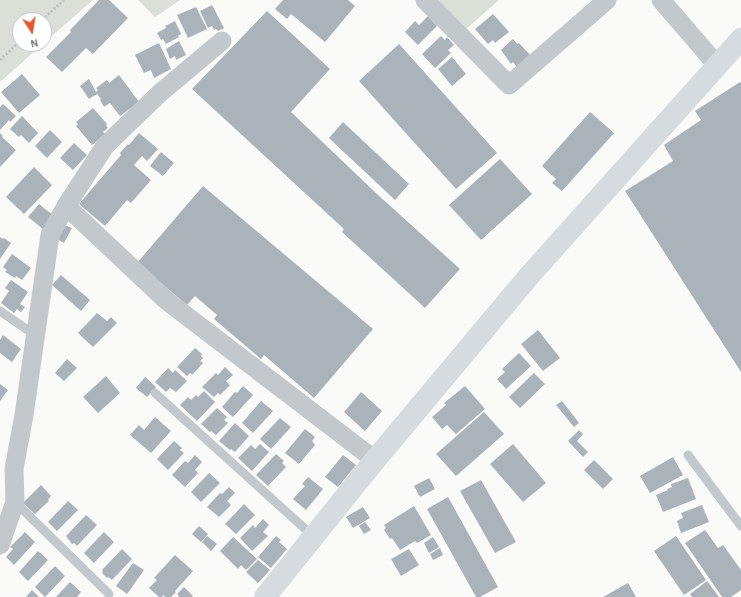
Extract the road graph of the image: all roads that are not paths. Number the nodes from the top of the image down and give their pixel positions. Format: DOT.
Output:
graph roads {
  1 [pos="425,0"];
  2 [pos="607,0"];
  3 [pos="661,0"];
  4 [pos="741,39"];
  5 [pos="222,41"];
  6 [pos="717,65"];
  7 [pos="66,206"];
  8 [pos="0,311"];
  9 [pos="35,335"];
  10 [pos="155,394"];
  11 [pos="688,455"];
  12 [pos="375,460"];
  13 [pos="7,470"];
  14 [pos="15,502"];
  15 [pos="741,526"];
  16 [pos="314,536"];
  17 [pos="0,545"];
  18 [pos="109,594"];
  19 [pos="265,597"];
  1 -- 2 [label="street"];
  3 -- 6 [label="street"];
  4 -- 6 [label="street"];
  5 -- 7 [label="street"];
  6 -- 12 [label="street"];
  7 -- 9 [label="street"];
  7 -- 12 [label="street"];
  8 -- 9 [label="lane"];
  9 -- 13 [label="street"];
  10 -- 16 [label="lane"];
  11 -- 15 [label="lane"];
  12 -- 16 [label="street"];
  13 -- 14 [label="street"];
  14 -- 17 [label="street"];
  14 -- 18 [label="lane"];
  16 -- 19 [label="street"];
}
